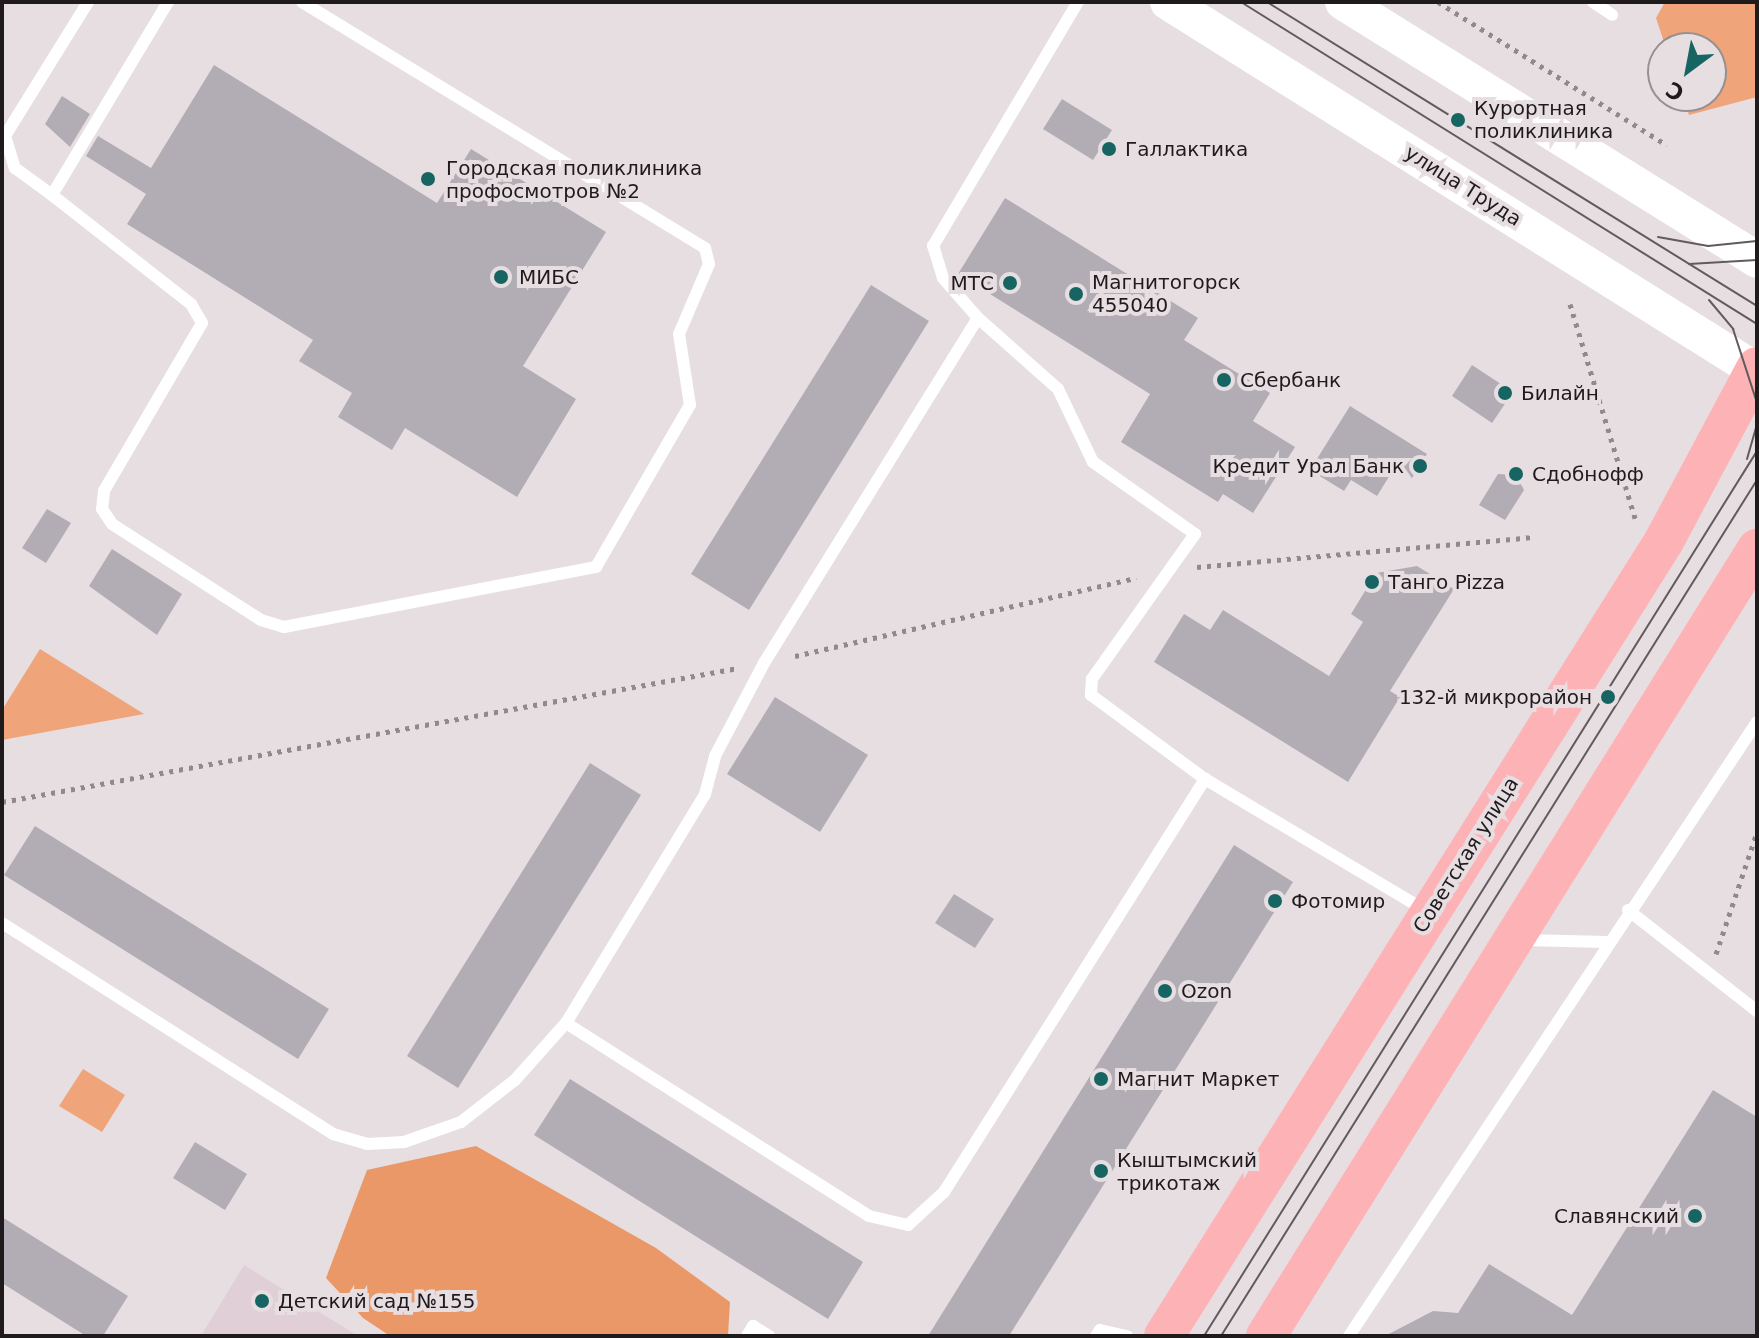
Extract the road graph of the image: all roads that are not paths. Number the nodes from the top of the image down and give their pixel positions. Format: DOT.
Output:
graph roads {
  1 [pos="88,2"];
  2 [pos="168,2"];
  3 [pos="302,2"];
  4 [pos="1078,2"];
  5 [pos="1168,2"];
  6 [pos="1343,2"];
  7 [pos="1593,2"];
  8 [pos="1612,15"];
  9 [pos="52,195"];
  10 [pos="1757,260"];
  11 [pos="978,318"];
  12 [pos="1757,369"];
  13 [pos="1757,549"];
  14 [pos="1757,722"];
  15 [pos="1205,779"];
  16 [pos="1628,910"];
  17 [pos="1430,914"];
  18 [pos="2,923"];
  19 [pos="1510,940"];
  20 [pos="1606,942"];
  21 [pos="1757,1011"];
  22 [pos="566,1023"];
  23 [pos="747,1336"];
  24 [pos="769,1336"];
  25 [pos="1096,1336"];
  26 [pos="1127,1336"];
  27 [pos="1164,1336"];
  28 [pos="1266,1336"];
  29 [pos="1349,1336"];
  1 -- 9 [label="lane"];
  2 -- 9 [label="lane"];
  3 -- 9 [label="lane"];
  4 -- 11 [label="lane"];
  5 -- 12 [label="main road, улица Труда"];
  6 -- 10 [label="main road"];
  7 -- 8 [label="lane"];
  11 -- 15 [label="lane"];
  11 -- 22 [label="lane"];
  12 -- 17 [label="main road, Советская улица"];
  13 -- 19 [label="main road"];
  14 -- 16 [label="lane"];
  15 -- 17 [label="lane"];
  15 -- 22 [label="lane"];
  16 -- 20 [label="lane"];
  16 -- 21 [label="lane"];
  17 -- 27 [label="main road, Советская улица"];
  18 -- 22 [label="lane"];
  19 -- 20 [label="lane"];
  19 -- 28 [label="main road"];
  20 -- 29 [label="lane"];
  23 -- 24 [label="lane"];
  25 -- 26 [label="lane"];
}
